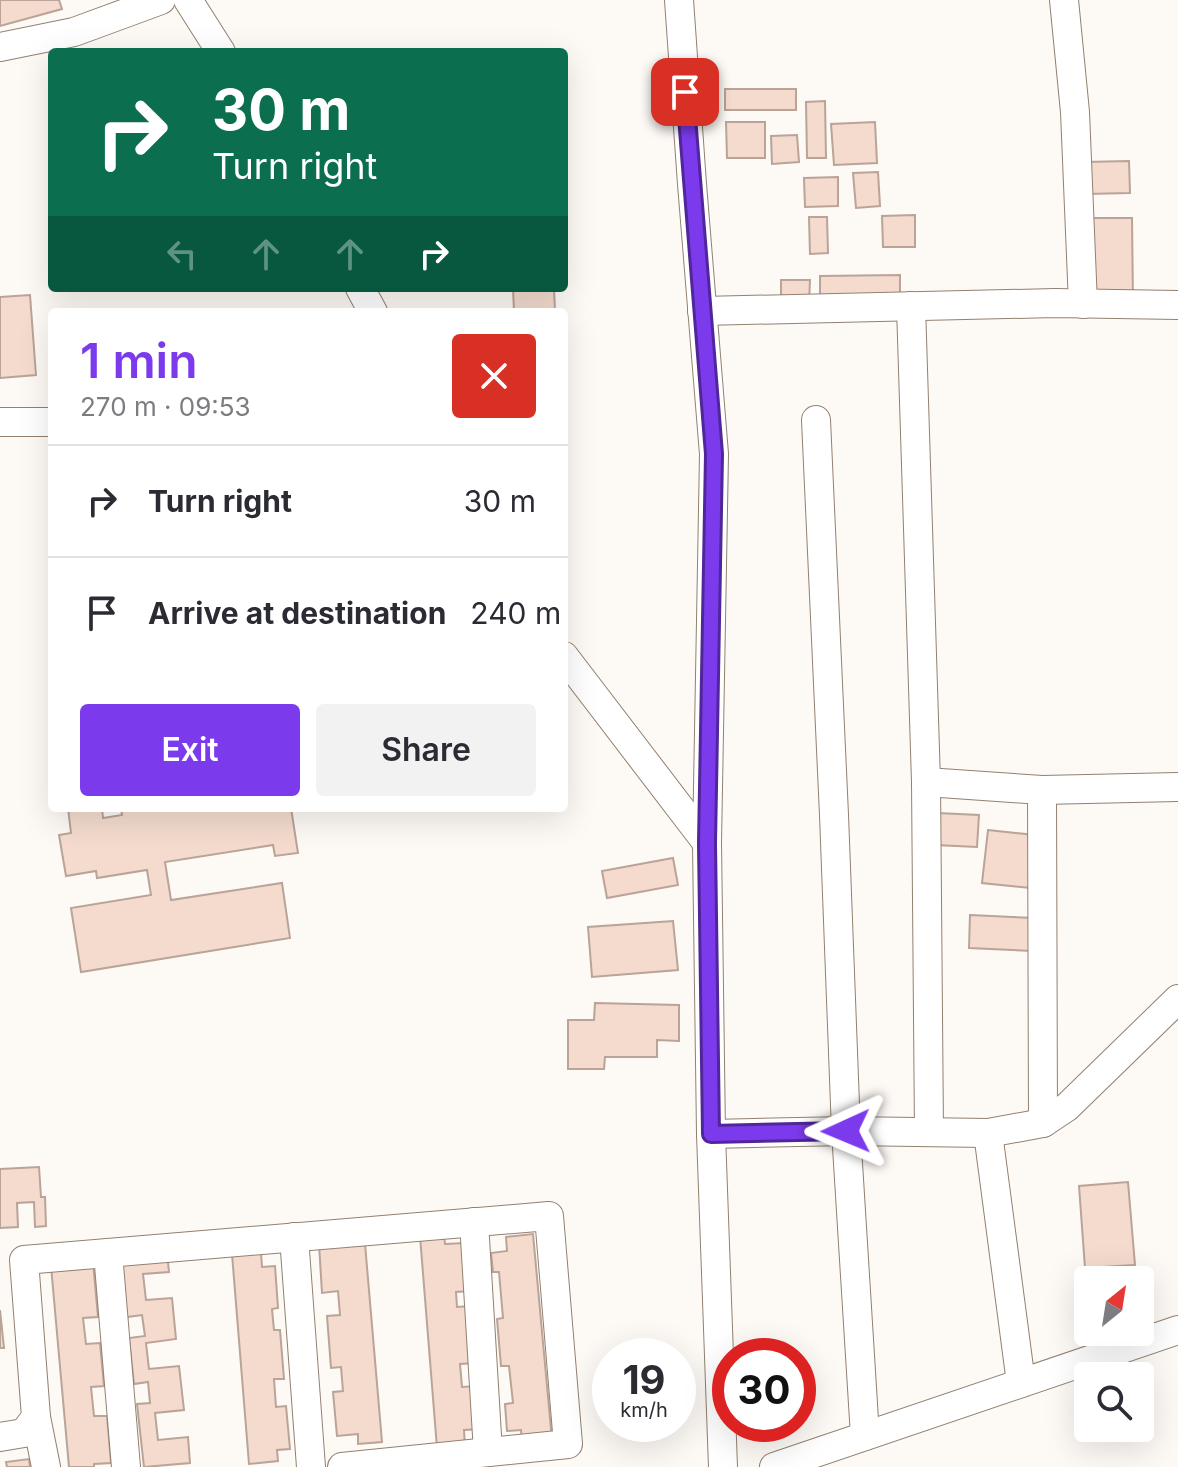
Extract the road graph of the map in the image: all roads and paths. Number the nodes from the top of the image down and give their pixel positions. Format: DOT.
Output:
graph roads {
  1 [pos="161,0"];
  2 [pos="188,0"];
  3 [pos="679,0"];
  4 [pos="1064,0"];
  5 [pos="0,47"];
  6 [pos="218,48"];
  7 [pos="1083,304"];
  8 [pos="1178,305"];
  9 [pos="911,306"];
  10 [pos="702,311"];
  11 [pos="816,420"];
  12 [pos="0,422"];
  13 [pos="48,422"];
  14 [pos="568,661"];
  15 [pos="926,782"];
  16 [pos="1178,787"];
  17 [pos="1042,790"];
  18 [pos="707,843"];
  19 [pos="1178,999"];
  20 [pos="1043,1123"];
  21 [pos="846,1131"];
  22 [pos="929,1132"];
  23 [pos="988,1133"];
  24 [pos="711,1134"];
  25 [pos="474,1222"];
  26 [pos="294,1237"];
  27 [pos="108,1253"];
  28 [pos="1178,1330"];
  29 [pos="1021,1383"];
  30 [pos="36,1417"];
  31 [pos="865,1436"];
  32 [pos="0,1437"];
  33 [pos="488,1452"];
  34 [pos="46,1467"];
  35 [pos="126,1467"];
  36 [pos="311,1467"];
  37 [pos="342,1467"];
  38 [pos="723,1467"];
  39 [pos="774,1467"];
  1 -- 5 [label="street"];
  2 -- 6 [label="street"];
  3 -- 10 [label="street"];
  4 -- 7 [label="street"];
  7 -- 8 [label="street"];
  7 -- 9 [label="street"];
  9 -- 10 [label="street"];
  9 -- 15 [label="street"];
  10 -- 18 [label="street"];
  11 -- 21 [label="street"];
  12 -- 13 [label="street"];
  14 -- 18 [label="street"];
  15 -- 17 [label="street"];
  15 -- 22 [label="street"];
  16 -- 17 [label="street"];
  17 -- 20 [label="street"];
  18 -- 24 [label="street"];
  19 -- 20 [label="street"];
  20 -- 23 [label="street"];
  21 -- 22 [label="street"];
  21 -- 24 [label="street"];
  21 -- 31 [label="street"];
  22 -- 23 [label="street"];
  23 -- 29 [label="street"];
  24 -- 38 [label="street"];
  25 -- 26 [label="street"];
  25 -- 33 [label="street"];
  25 -- 33 [label="street"];
  26 -- 27 [label="street"];
  26 -- 36 [label="street"];
  27 -- 30 [label="street"];
  27 -- 35 [label="street"];
  28 -- 29 [label="street"];
  29 -- 31 [label="street"];
  30 -- 32 [label="street"];
  30 -- 34 [label="street"];
  31 -- 39 [label="street"];
  33 -- 37 [label="street"];
}
